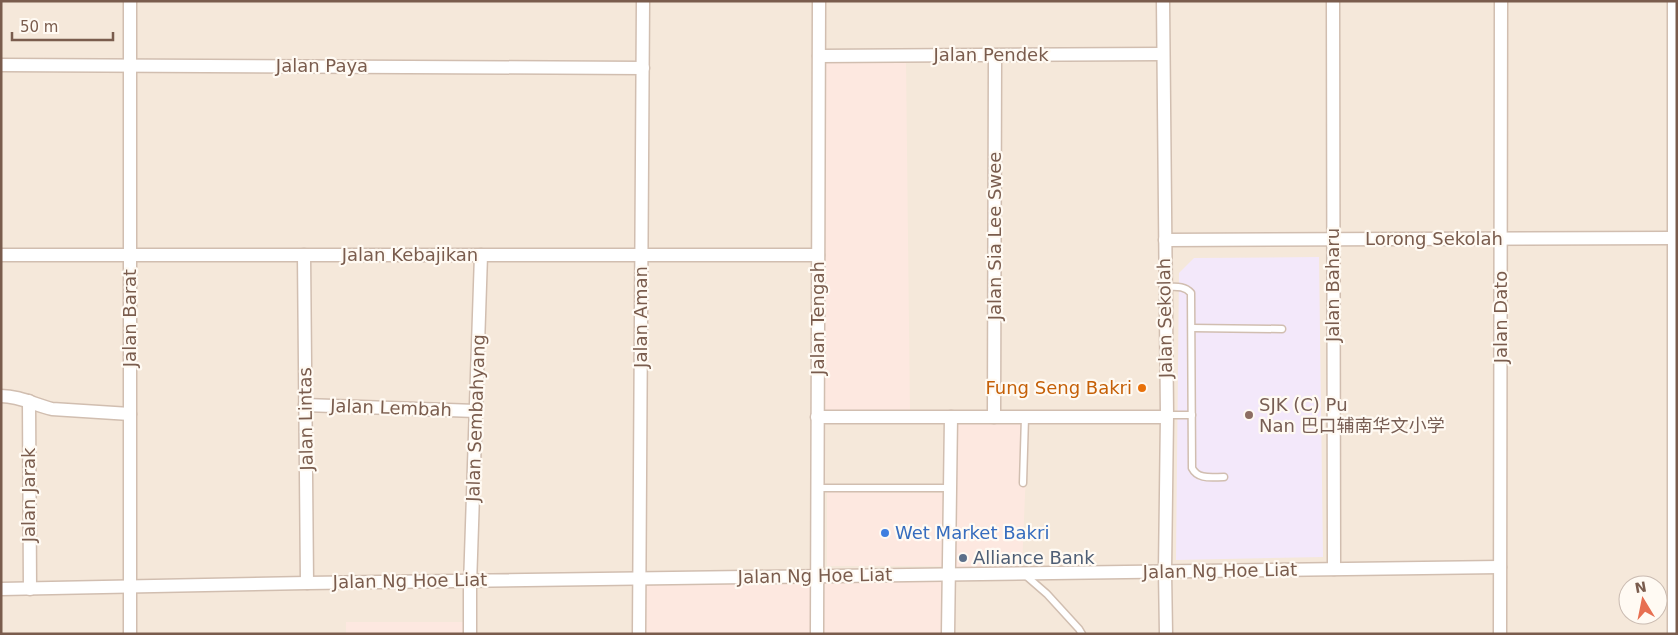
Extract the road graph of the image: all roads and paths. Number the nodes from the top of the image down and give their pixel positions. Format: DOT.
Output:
graph roads {
  1 [pos="130,1"];
  2 [pos="643,1"];
  3 [pos="819,1"];
  4 [pos="1163,1"];
  5 [pos="1333,1"];
  6 [pos="1501,1"];
  7 [pos="1674,1"];
  8 [pos="1675,52"];
  9 [pos="1162,54"];
  10 [pos="819,56"];
  11 [pos="995,56"];
  12 [pos="1,64"];
  13 [pos="130,65"];
  14 [pos="643,68"];
  15 [pos="1675,187"];
  16 [pos="1674,238"];
  17 [pos="1333,239"];
  18 [pos="1501,239"];
  19 [pos="1165,240"];
  20 [pos="1,254"];
  21 [pos="130,254"];
  22 [pos="304,255"];
  23 [pos="481,255"];
  24 [pos="642,255"];
  25 [pos="818,255"];
  26 [pos="1165,287"];
  27 [pos="1192,328"];
  28 [pos="1282,329"];
  29 [pos="1,396"];
  30 [pos="29,401"];
  31 [pos="306,404"];
  32 [pos="476,411"];
  33 [pos="130,414"];
  34 [pos="1192,415"];
  35 [pos="1166,416"];
  36 [pos="817,417"];
  37 [pos="951,417"];
  38 [pos="994,417"];
  39 [pos="1025,417"];
  40 [pos="1224,477"];
  41 [pos="1023,483"];
  42 [pos="817,488"];
  43 [pos="950,488"];
  44 [pos="1676,538"];
  45 [pos="1500,567"];
  46 [pos="1334,569"];
  47 [pos="1165,571"];
  48 [pos="1023,573"];
  49 [pos="949,574"];
  50 [pos="817,576"];
  51 [pos="639,578"];
  52 [pos="307,583"];
  53 [pos="470,587"];
  54 [pos="130,588"];
  55 [pos="1,589"];
  56 [pos="30,589"];
  57 [pos="130,634"];
  58 [pos="470,634"];
  59 [pos="639,634"];
  60 [pos="816,634"];
  61 [pos="948,634"];
  62 [pos="1082,634"];
  63 [pos="1166,634"];
  64 [pos="1500,634"];
  65 [pos="1674,634"];
  1 -- 13 [label="street, Jalan Barat"];
  2 -- 14 [label="street, Jalan Aman"];
  3 -- 10 [label="street, Jalan Tengah"];
  4 -- 9 [label="street, Jalan Sekolah"];
  5 -- 17 [label="street, Jalan Baharu"];
  6 -- 18 [label="street, Jalan Dato"];
  7 -- 8 [label="street"];
  8 -- 15 [label="street"];
  9 -- 11 [label="street, Jalan Pendek"];
  9 -- 19 [label="street, Jalan Sekolah"];
  10 -- 11 [label="street, Jalan Pendek"];
  10 -- 25 [label="street, Jalan Tengah"];
  11 -- 38 [label="street, Jalan Sia Lee Swee"];
  12 -- 13 [label="street, Jalan Paya"];
  13 -- 14 [label="street, Jalan Paya"];
  13 -- 21 [label="street, Jalan Barat"];
  14 -- 24 [label="street, Jalan Aman"];
  15 -- 16 [label="street"];
  16 -- 18 [label="street, Lorong Sekolah"];
  16 -- 44 [label="street"];
  17 -- 18 [label="street, Lorong Sekolah"];
  17 -- 19 [label="street, Lorong Sekolah"];
  17 -- 46 [label="street, Jalan Baharu"];
  18 -- 45 [label="street, Jalan Dato"];
  19 -- 26 [label="street, Jalan Sekolah"];
  20 -- 21 [label="street, Jalan Kebajikan"];
  21 -- 22 [label="street, Jalan Kebajikan"];
  21 -- 33 [label="street, Jalan Barat"];
  22 -- 23 [label="street, Jalan Kebajikan"];
  22 -- 31 [label="street, Jalan Lintas"];
  23 -- 24 [label="street, Jalan Kebajikan"];
  23 -- 32 [label="street, Jalan Sembahyang"];
  24 -- 25 [label="street, Jalan Kebajikan"];
  24 -- 51 [label="street, Jalan Aman"];
  25 -- 36 [label="street, Jalan Tengah"];
  26 -- 27 [label="lane"];
  26 -- 35 [label="street, Jalan Sekolah"];
  27 -- 28 [label="lane"];
  27 -- 34 [label="lane"];
  29 -- 30 [label="street"];
  30 -- 33 [label="street"];
  30 -- 56 [label="street, Jalan Jarak"];
  31 -- 32 [label="street, Jalan Lembah"];
  31 -- 52 [label="street, Jalan Lintas"];
  32 -- 53 [label="street, Jalan Sembahyang"];
  33 -- 54 [label="street, Jalan Barat"];
  34 -- 35 [label="lane"];
  34 -- 40 [label="lane"];
  35 -- 39 [label="street"];
  35 -- 47 [label="street, Jalan Sekolah"];
  36 -- 37 [label="street"];
  36 -- 42 [label="street, Jalan Tengah"];
  37 -- 38 [label="street"];
  37 -- 43 [label="street"];
  38 -- 39 [label="street"];
  39 -- 41 [label="lane"];
  42 -- 43 [label="lane"];
  42 -- 50 [label="street, Jalan Tengah"];
  43 -- 49 [label="street"];
  44 -- 65 [label="street"];
  45 -- 46 [label="street, Jalan Ng Hoe Liat"];
  45 -- 64 [label="street, Jalan Dato"];
  46 -- 47 [label="street, Jalan Ng Hoe Liat"];
  47 -- 48 [label="street, Jalan Ng Hoe Liat"];
  47 -- 63 [label="street, Jalan Sekolah"];
  48 -- 49 [label="street, Jalan Ng Hoe Liat"];
  48 -- 62 [label="lane"];
  49 -- 50 [label="street, Jalan Ng Hoe Liat"];
  49 -- 61 [label="street"];
  50 -- 51 [label="street, Jalan Ng Hoe Liat"];
  50 -- 60 [label="street, Jalan Tengah"];
  51 -- 53 [label="street, Jalan Ng Hoe Liat"];
  51 -- 59 [label="street, Jalan Aman"];
  52 -- 53 [label="street, Jalan Ng Hoe Liat"];
  52 -- 54 [label="street, Jalan Ng Hoe Liat"];
  53 -- 58 [label="street, Jalan Sembahyang"];
  54 -- 56 [label="street, Jalan Ng Hoe Liat"];
  54 -- 57 [label="street, Jalan Barat"];
  55 -- 56 [label="street, Jalan Ng Hoe Liat"];
}
